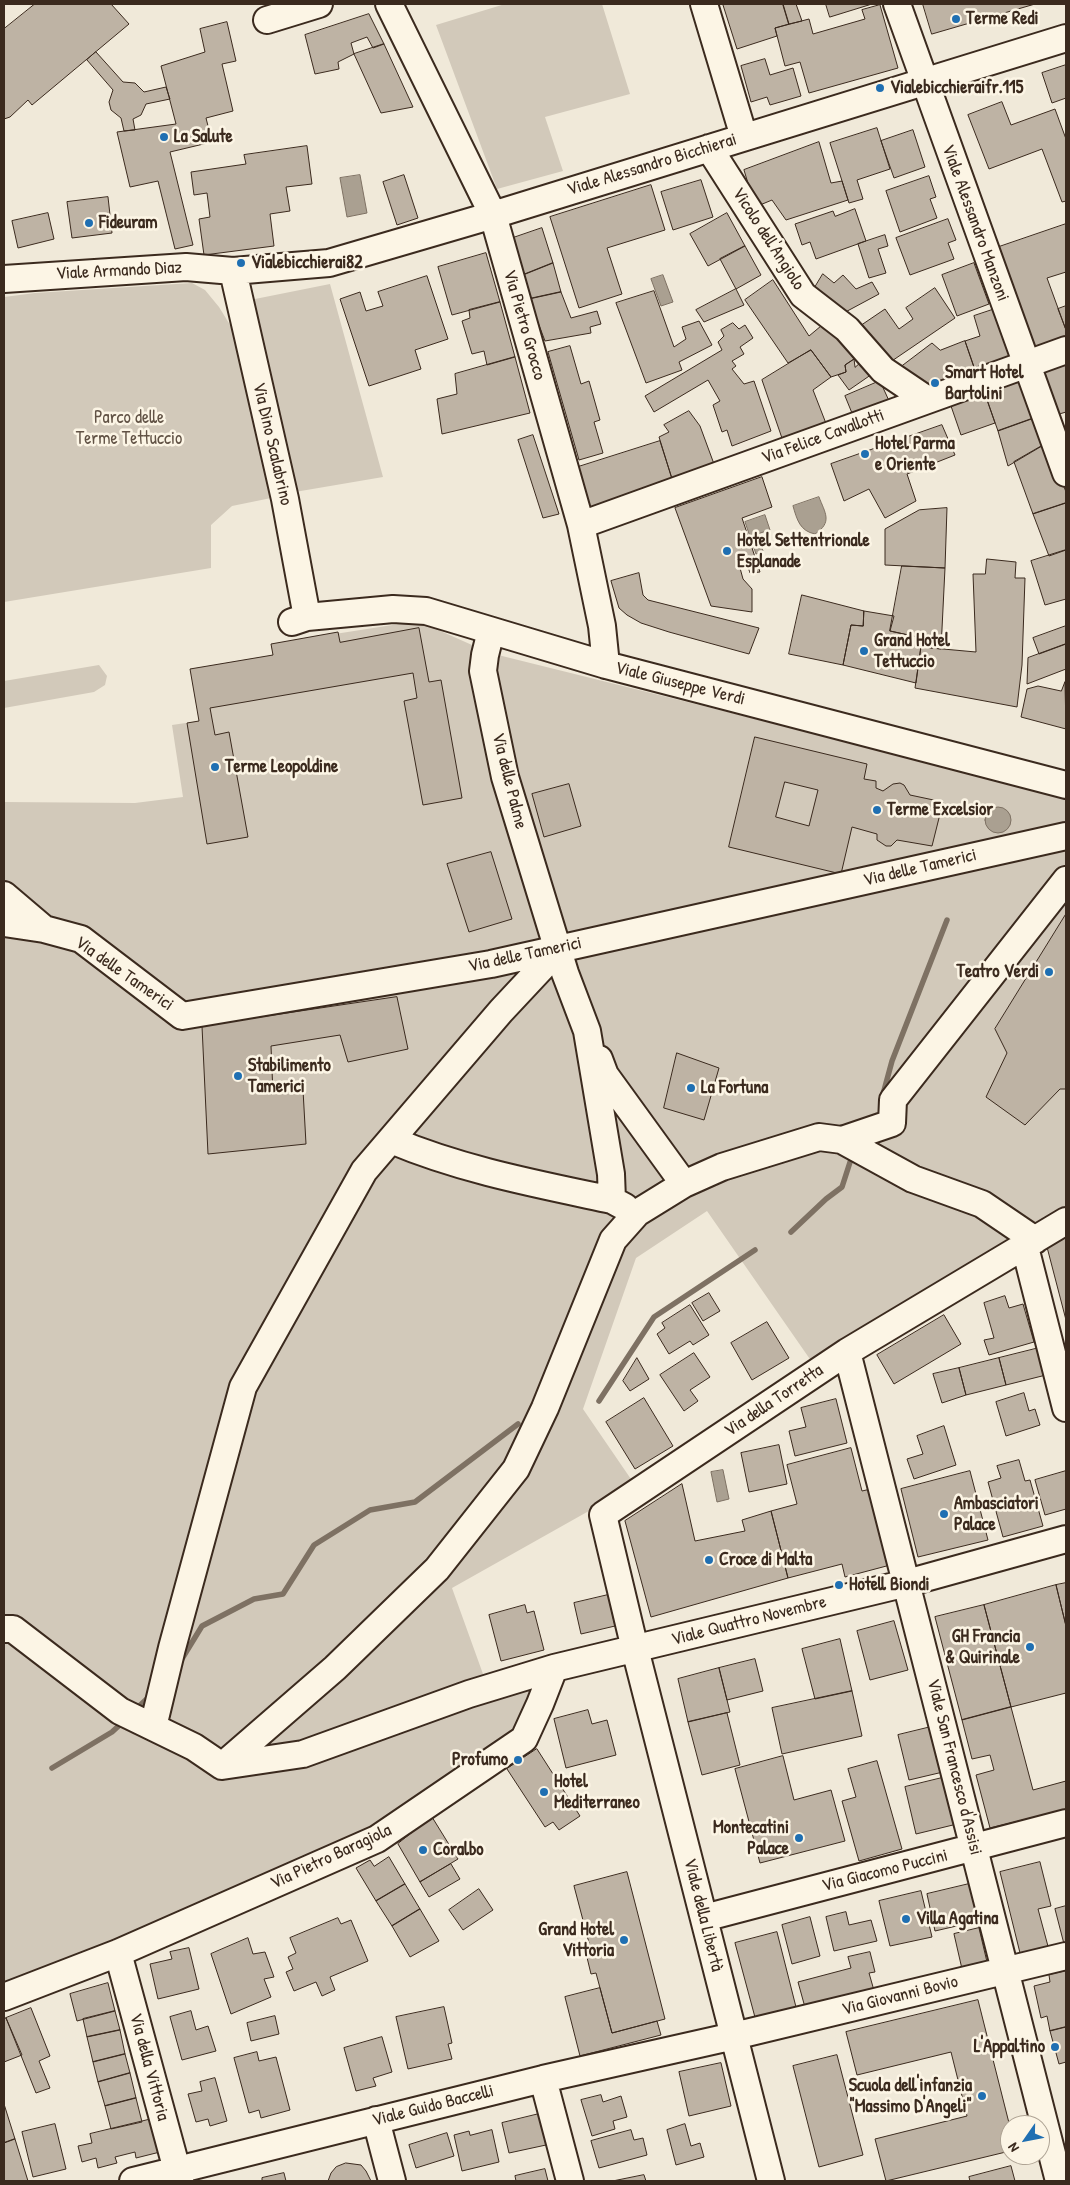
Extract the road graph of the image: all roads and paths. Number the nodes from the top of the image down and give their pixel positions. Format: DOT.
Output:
graph roads {
  1 [pos="319,4"];
  2 [pos="389,4"];
  3 [pos="704,4"];
  4 [pos="897,4"];
  5 [pos="266,20"];
  6 [pos="1066,38"];
  7 [pos="924,82"];
  8 [pos="744,137"];
  9 [pos="709,148"];
  10 [pos="493,215"];
  11 [pos="233,272"];
  12 [pos="4,279"];
  13 [pos="1066,350"];
  14 [pos="1026,364"];
  15 [pos="926,400"];
  16 [pos="1066,474"];
  17 [pos="581,526"];
  18 [pos="300,619"];
  19 [pos="492,631"];
  20 [pos="606,665"];
  21 [pos="1066,785"];
  22 [pos="1066,836"];
  23 [pos="1066,880"];
  24 [pos="4,895"];
  25 [pos="4,923"];
  26 [pos="44,929"];
  27 [pos="555,939"];
  28 [pos="587,1031"];
  29 [pos="391,1140"];
  30 [pos="842,1140"];
  31 [pos="684,1184"];
  32 [pos="612,1200"];
  33 [pos="637,1212"];
  34 [pos="1066,1221"];
  35 [pos="1030,1244"];
  36 [pos="847,1352"];
  37 [pos="1060,1361"];
  38 [pos="1066,1408"];
  39 [pos="1066,1539"];
  40 [pos="907,1584"];
  41 [pos="4,1629"];
  42 [pos="634,1649"];
  43 [pos="554,1668"];
  44 [pos="153,1727"];
  45 [pos="222,1766"];
  46 [pos="1066,1822"];
  47 [pos="974,1848"];
  48 [pos="704,1918"];
  49 [pos="118,1953"];
  50 [pos="1066,1956"];
  51 [pos="1004,1970"];
  52 [pos="4,1997"];
  53 [pos="734,2036"];
  54 [pos="543,2079"];
  55 [pos="376,2120"];
  56 [pos="179,2175"];
  57 [pos="133,2181"];
  58 [pos="392,2181"];
  59 [pos="570,2181"];
  60 [pos="771,2181"];
  61 [pos="1059,2181"];
  1 -- 5 [label="street"];
  2 -- 10 [label="street, Via Pietro Grocco"];
  3 -- 8 [label="street"];
  4 -- 7 [label="street, Viale Alessandro Manzoni"];
  6 -- 7 [label="street, Viale Alessandro Bicchierai"];
  7 -- 8 [label="street, Viale Alessandro Bicchierai"];
  7 -- 14 [label="street, Viale Alessandro Manzoni"];
  8 -- 9 [label="street, Viale Alessandro Bicchierai"];
  9 -- 10 [label="street, Viale Alessandro Bicchierai"];
  9 -- 15 [label="street, Vicolo dell'Angiolo"];
  10 -- 11 [label="street, Viale Alessandro Bicchierai"];
  10 -- 17 [label="street, Via Pietro Grocco"];
  11 -- 12 [label="street, Viale Armando Diaz"];
  11 -- 18 [label="street, Via Dino Scalabrino"];
  13 -- 14 [label="street, Via Felice Cavallotti"];
  14 -- 15 [label="street, Via Felice Cavallotti"];
  14 -- 16 [label="street, Viale Alessandro Manzoni"];
  15 -- 17 [label="street, Via Felice Cavallotti"];
  17 -- 20 [label="street, Via Pietro Grocco"];
  18 -- 19 [label="street, Viale Giuseppe Verdi"];
  19 -- 20 [label="street, Viale Giuseppe Verdi"];
  19 -- 27 [label="street, Via delle Palme"];
  20 -- 21 [label="street, Viale Giuseppe Verdi"];
  22 -- 27 [label="street, Via delle Tamerici"];
  23 -- 30 [label="street"];
  24 -- 26 [label="street"];
  25 -- 26 [label="street, Via delle Tamerici"];
  26 -- 27 [label="street, Via delle Tamerici"];
  27 -- 28 [label="street, Via delle Palme"];
  27 -- 29 [label="street"];
  28 -- 31 [label="street"];
  28 -- 32 [label="street"];
  29 -- 32 [label="street"];
  29 -- 44 [label="street"];
  30 -- 31 [label="street"];
  30 -- 35 [label="street"];
  31 -- 33 [label="street"];
  32 -- 33 [label="street"];
  33 -- 45 [label="street"];
  34 -- 35 [label="street, Via della Torretta"];
  35 -- 36 [label="street, Via della Torretta"];
  35 -- 37 [label="street"];
  36 -- 40 [label="street, Viale San Francesco d'Assisi"];
  36 -- 42 [label="street, Via della Torretta"];
  37 -- 38 [label="street"];
  39 -- 40 [label="street, Viale Quattro Novembre"];
  40 -- 42 [label="street, Viale Quattro Novembre"];
  40 -- 47 [label="street, Viale San Francesco d'Assisi"];
  41 -- 44 [label="street"];
  42 -- 43 [label="street"];
  42 -- 48 [label="street, Viale della Libertà"];
  43 -- 45 [label="street"];
  43 -- 49 [label="street, Via Pietro Baragiola"];
  44 -- 45 [label="street"];
  46 -- 47 [label="street, Via Giacomo Puccini"];
  47 -- 48 [label="street, Via Giacomo Puccini"];
  47 -- 51 [label="street, Viale San Francesco d'Assisi"];
  48 -- 53 [label="street, Viale della Libertà"];
  49 -- 52 [label="street, Via Pietro Baragiola"];
  49 -- 56 [label="street, Via della Vittoria"];
  50 -- 51 [label="street, Via Giovanni Bovio"];
  51 -- 53 [label="street, Via Giovanni Bovio"];
  51 -- 61 [label="street, Viale San Francesco d'Assisi"];
  53 -- 54 [label="street, Viale Guido Baccelli"];
  53 -- 60 [label="street, Viale della Libertà"];
  54 -- 55 [label="street, Viale Guido Baccelli"];
  54 -- 59 [label="street"];
  55 -- 56 [label="street, Viale Guido Baccelli"];
  55 -- 58 [label="street"];
  56 -- 57 [label="street, Viale Guido Baccelli"];
}
